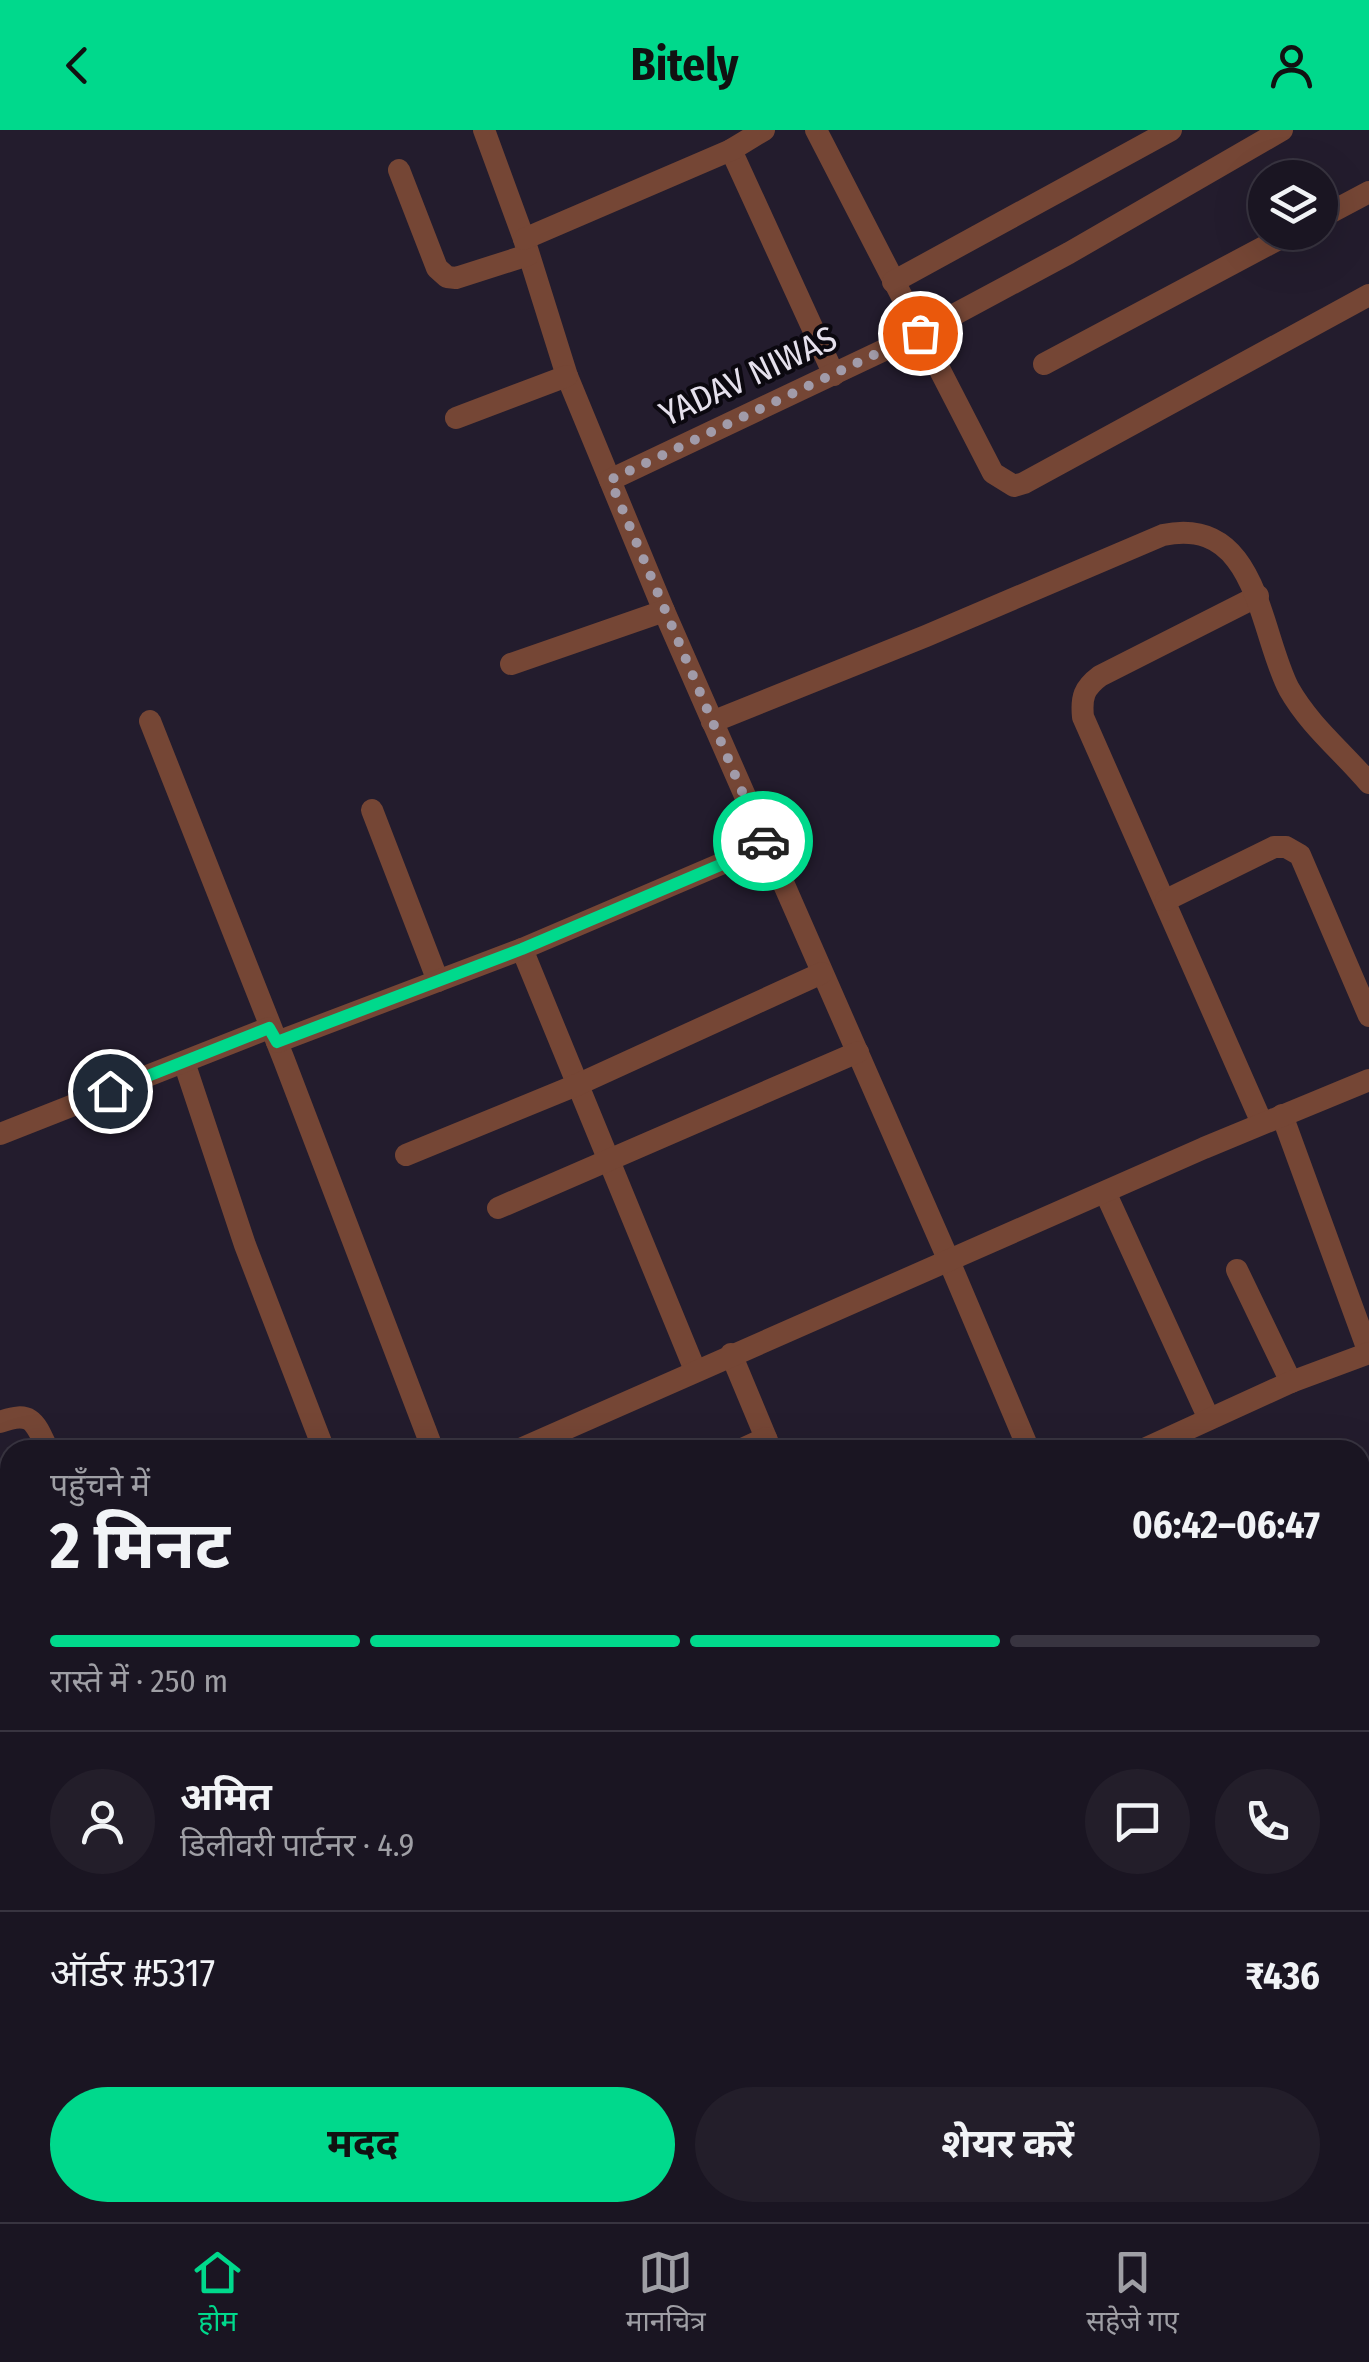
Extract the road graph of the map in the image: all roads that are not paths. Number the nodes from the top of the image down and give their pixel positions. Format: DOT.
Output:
graph roads {
  1 [pos="484,130"];
  2 [pos="764,130"];
  3 [pos="816,130"];
  4 [pos="1171,130"];
  5 [pos="1282,130"];
  6 [pos="730,150"];
  7 [pos="399,170"];
  8 [pos="1369,192"];
  9 [pos="1338,208"];
  10 [pos="526,247"];
  11 [pos="1258,250"];
  12 [pos="893,282"];
  13 [pos="1369,295"];
  14 [pos="920,333"];
  15 [pos="1044,364"];
  16 [pos="834,375"];
  17 [pos="567,376"];
  18 [pos="456,418"];
  19 [pos="610,480"];
  20 [pos="1258,596"];
  21 [pos="664,611"];
  22 [pos="511,664"];
  23 [pos="150,722"];
  24 [pos="712,722"];
  25 [pos="1369,782"];
  26 [pos="372,810"];
  27 [pos="765,846"];
  28 [pos="1166,900"];
  29 [pos="522,949"];
  30 [pos="822,973"];
  31 [pos="438,981"];
  32 [pos="1369,1016"];
  33 [pos="273,1035"];
  34 [pos="858,1052"];
  35 [pos="184,1062"];
  36 [pos="1369,1080"];
  37 [pos="580,1084"];
  38 [pos="1272,1119"];
  39 [pos="0,1134"];
  40 [pos="406,1155"];
  41 [pos="608,1162"];
  42 [pos="1106,1194"];
  43 [pos="498,1208"];
  44 [pos="950,1261"];
  45 [pos="1236,1270"];
  46 [pos="1369,1353"];
  47 [pos="731,1354"];
  48 [pos="695,1370"];
  49 [pos="1292,1382"];
  50 [pos="1208,1418"];
  51 [pos="0,1422"];
  52 [pos="43,1440"];
  53 [pos="320,1440"];
  54 [pos="429,1440"];
  55 [pos="556,1440"];
  56 [pos="766,1440"];
  57 [pos="1025,1440"];
  58 [pos="1163,1440"];
  1 -- 10 [label="street"];
  2 -- 6 [label="street"];
  3 -- 12 [label="street"];
  4 -- 12 [label="street"];
  5 -- 14 [label="street, YADAV NIWAS"];
  6 -- 10 [label="street"];
  6 -- 16 [label="street"];
  7 -- 10 [label="street"];
  8 -- 9 [label="street"];
  10 -- 17 [label="street"];
  11 -- 15 [label="street"];
  12 -- 14 [label="street"];
  13 -- 14 [label="street"];
  14 -- 16 [label="street, YADAV NIWAS"];
  16 -- 19 [label="street, YADAV NIWAS"];
  17 -- 18 [label="street"];
  17 -- 19 [label="street"];
  19 -- 21 [label="street"];
  20 -- 24 [label="street"];
  20 -- 25 [label="street"];
  20 -- 28 [label="street"];
  21 -- 22 [label="street"];
  21 -- 24 [label="street"];
  23 -- 33 [label="street"];
  24 -- 27 [label="street"];
  26 -- 31 [label="street"];
  27 -- 29 [label="street"];
  27 -- 30 [label="street"];
  28 -- 32 [label="street"];
  28 -- 38 [label="street"];
  29 -- 31 [label="street"];
  29 -- 37 [label="street"];
  30 -- 34 [label="street"];
  30 -- 37 [label="street"];
  31 -- 33 [label="street"];
  33 -- 35 [label="street"];
  33 -- 54 [label="street"];
  34 -- 41 [label="street"];
  34 -- 44 [label="street"];
  35 -- 39 [label="street"];
  35 -- 53 [label="street"];
  36 -- 38 [label="street"];
  37 -- 40 [label="street"];
  37 -- 41 [label="street"];
  38 -- 42 [label="street"];
  38 -- 46 [label="street"];
  41 -- 43 [label="street"];
  41 -- 48 [label="street"];
  42 -- 44 [label="street"];
  42 -- 50 [label="street"];
  44 -- 47 [label="street"];
  44 -- 57 [label="street"];
  45 -- 49 [label="street"];
  46 -- 49 [label="street"];
  47 -- 48 [label="street"];
  47 -- 56 [label="street"];
  48 -- 55 [label="street"];
  49 -- 50 [label="street"];
  50 -- 58 [label="street"];
  51 -- 52 [label="street"];
}
